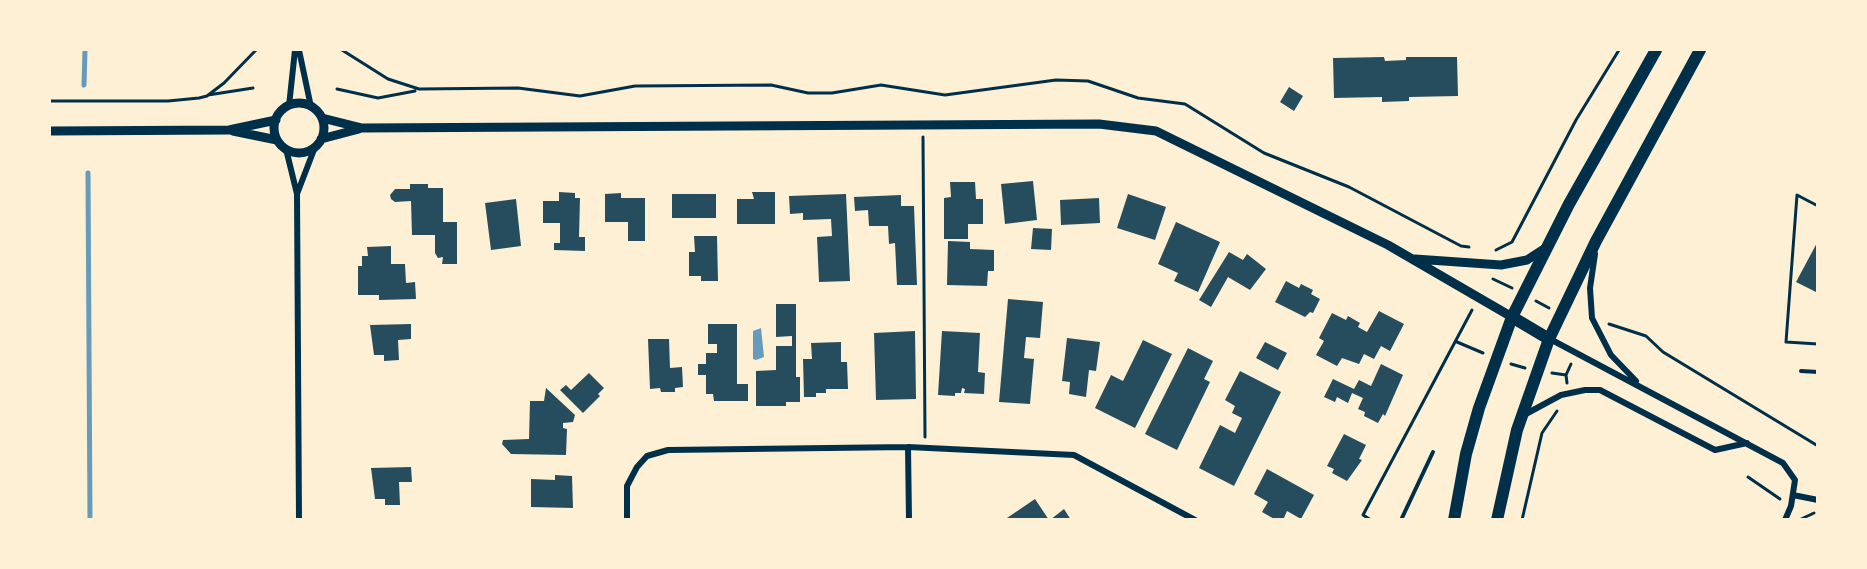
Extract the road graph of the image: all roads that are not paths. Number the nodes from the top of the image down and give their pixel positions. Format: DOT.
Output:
graph roads {
  1 [pos="297,50"];
  2 [pos="1656,50"];
  3 [pos="1700,50"];
  4 [pos="289,106"];
  5 [pos="311,106"];
  6 [pos="322,118"];
  7 [pos="276,120"];
  8 [pos="362,128"];
  9 [pos="229,130"];
  10 [pos="50,131"];
  11 [pos="321,139"];
  12 [pos="277,140"];
  13 [pos="315,147"];
  14 [pos="286,149"];
  15 [pos="297,194"];
  16 [pos="1596,241"];
  17 [pos="1547,246"];
  18 [pos="1412,258"];
  19 [pos="1512,317"];
  20 [pos="1549,339"];
  21 [pos="1801,371"];
  22 [pos="1818,372"];
  23 [pos="1641,387"];
  24 [pos="1522,416"];
  25 [pos="1748,443"];
  26 [pos="908,447"];
  27 [pos="1433,452"];
  28 [pos="1793,495"];
  29 [pos="1818,500"];
  30 [pos="299,519"];
  31 [pos="627,519"];
  32 [pos="909,519"];
  33 [pos="1195,519"];
  34 [pos="1401,519"];
  35 [pos="1454,519"];
  36 [pos="1497,519"];
  37 [pos="1785,519"];
  1 -- 4 [label="street"];
  1 -- 5 [label="street"];
  2 -- 17 [label="main road"];
  3 -- 16 [label="main road"];
  4 -- 5 [label="street"];
  4 -- 7 [label="street"];
  5 -- 6 [label="street"];
  6 -- 8 [label="street"];
  6 -- 11 [label="street"];
  7 -- 9 [label="street"];
  7 -- 12 [label="street"];
  8 -- 11 [label="street"];
  8 -- 18 [label="street"];
  9 -- 10 [label="street"];
  9 -- 12 [label="street"];
  11 -- 13 [label="street"];
  12 -- 14 [label="street"];
  13 -- 14 [label="street"];
  13 -- 15 [label="street"];
  14 -- 15 [label="street"];
  15 -- 30 [label="street"];
  16 -- 20 [label="main road"];
  16 -- 23 [label="street"];
  17 -- 18 [label="street"];
  17 -- 19 [label="main road"];
  18 -- 19 [label="street"];
  19 -- 20 [label="main road"];
  19 -- 35 [label="main road"];
  20 -- 23 [label="street"];
  20 -- 24 [label="main road"];
  21 -- 22 [label="lane"];
  23 -- 25 [label="street"];
  24 -- 25 [label="street"];
  24 -- 36 [label="main road"];
  25 -- 28 [label="street"];
  26 -- 31 [label="street"];
  26 -- 32 [label="street"];
  26 -- 33 [label="street"];
  27 -- 34 [label="lane"];
  28 -- 29 [label="street"];
  28 -- 37 [label="street"];
}
